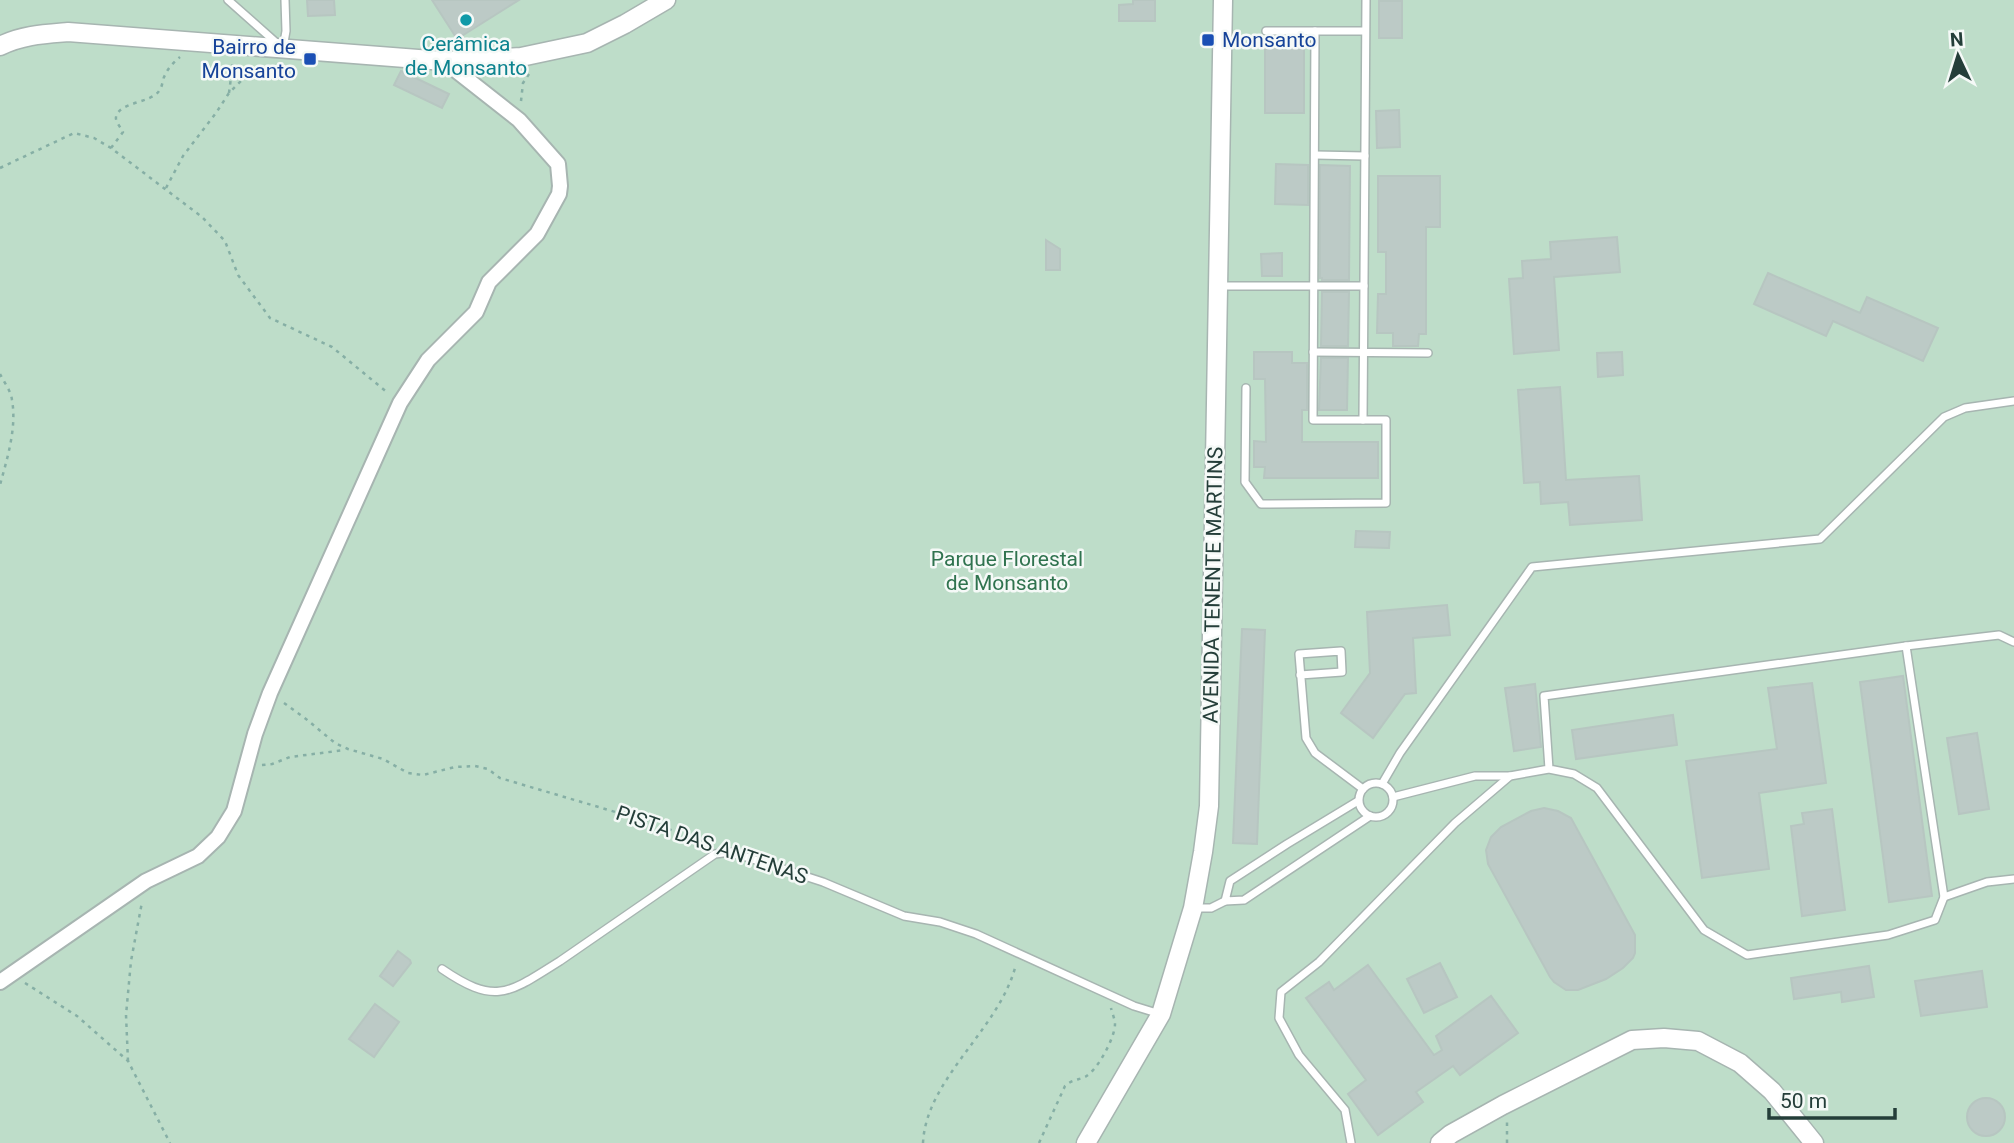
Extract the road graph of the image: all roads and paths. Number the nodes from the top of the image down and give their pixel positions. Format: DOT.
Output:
graph roads {
  1 [pos="228,0"];
  2 [pos="285,0"];
  3 [pos="666,0"];
  4 [pos="1223,0"];
  5 [pos="1366,0"];
  6 [pos="1266,30"];
  7 [pos="1315,31"];
  8 [pos="1365,31"];
  9 [pos="236,45"];
  10 [pos="0,46"];
  11 [pos="257,46"];
  12 [pos="283,48"];
  13 [pos="188,50"];
  14 [pos="554,51"];
  15 [pos="444,61"];
  16 [pos="229,93"];
  17 [pos="519,120"];
  18 [pos="111,148"];
  19 [pos="1315,155"];
  20 [pos="1365,156"];
  21 [pos="0,168"];
  22 [pos="166,188"];
  23 [pos="1219,286"];
  24 [pos="1314,286"];
  25 [pos="1364,286"];
  26 [pos="1313,352"];
  27 [pos="1364,352"];
  28 [pos="1428,353"];
  29 [pos="0,374"];
  30 [pos="1246,388"];
  31 [pos="2014,401"];
  32 [pos="400,403"];
  33 [pos="1363,420"];
  34 [pos="0,485"];
  35 [pos="2014,642"];
  36 [pos="1906,646"];
  37 [pos="1300,675"];
  38 [pos="270,693"];
  39 [pos="348,749"];
  40 [pos="247,767"];
  41 [pos="1549,769"];
  42 [pos="1510,776"];
  43 [pos="1382,784"];
  44 [pos="1363,789"];
  45 [pos="1393,797"];
  46 [pos="1358,801"];
  47 [pos="1370,816"];
  48 [pos="731,852"];
  49 [pos="2014,879"];
  50 [pos="146,881"];
  51 [pos="1944,897"];
  52 [pos="1225,901"];
  53 [pos="1193,908"];
  54 [pos="1018,954"];
  55 [pos="442,968"];
  56 [pos="6,978"];
  57 [pos="1104,992"];
  58 [pos="1161,1014"];
  59 [pos="128,1061"];
  60 [pos="1506,1112"];
  61 [pos="1089,1142"];
  62 [pos="170,1143"];
  63 [pos="923,1143"];
  64 [pos="1039,1143"];
  65 [pos="1351,1143"];
  66 [pos="1440,1143"];
  67 [pos="1507,1143"];
  68 [pos="1814,1143"];
  1 -- 12 [label="lane"];
  2 -- 12 [label="lane"];
  3 -- 14 [label="street"];
  4 -- 23 [label="street, AVENIDA TENENTE MARTINS"];
  5 -- 8 [label="lane"];
  6 -- 7 [label="lane"];
  7 -- 8 [label="lane"];
  7 -- 19 [label="lane"];
  8 -- 20 [label="lane"];
  9 -- 10 [label="street"];
  9 -- 11 [label="street"];
  9 -- 16 [label="path"];
  11 -- 12 [label="street"];
  11 -- 16 [label="path"];
  12 -- 15 [label="street"];
  13 -- 18 [label="path"];
  14 -- 15 [label="street"];
  14 -- 17 [label="path"];
  15 -- 17 [label="street"];
  16 -- 22 [label="path"];
  17 -- 32 [label="street"];
  18 -- 21 [label="path"];
  18 -- 22 [label="path"];
  19 -- 20 [label="lane"];
  19 -- 24 [label="lane"];
  20 -- 25 [label="lane"];
  22 -- 32 [label="path"];
  23 -- 24 [label="lane"];
  23 -- 53 [label="street, AVENIDA TENENTE MARTINS"];
  24 -- 25 [label="lane"];
  24 -- 26 [label="lane"];
  25 -- 27 [label="lane"];
  26 -- 27 [label="lane"];
  26 -- 33 [label="lane"];
  27 -- 28 [label="lane"];
  27 -- 33 [label="lane"];
  29 -- 34 [label="path"];
  30 -- 33 [label="lane"];
  31 -- 43 [label="lane"];
  32 -- 38 [label="street"];
  35 -- 36 [label="lane"];
  36 -- 41 [label="lane"];
  36 -- 51 [label="lane"];
  37 -- 37 [label="lane"];
  37 -- 44 [label="lane"];
  38 -- 39 [label="path, PISTA DAS ANTENAS"];
  38 -- 40 [label="street"];
  39 -- 40 [label="path"];
  39 -- 48 [label="path, PISTA DAS ANTENAS"];
  40 -- 50 [label="street"];
  41 -- 42 [label="lane"];
  41 -- 51 [label="lane"];
  42 -- 45 [label="lane"];
  42 -- 65 [label="lane"];
  43 -- 44 [label="lane"];
  43 -- 45 [label="lane"];
  44 -- 46 [label="lane"];
  45 -- 47 [label="lane"];
  46 -- 47 [label="lane"];
  46 -- 52 [label="lane"];
  47 -- 52 [label="lane"];
  48 -- 54 [label="lane, PISTA DAS ANTENAS"];
  48 -- 55 [label="lane"];
  49 -- 51 [label="lane"];
  50 -- 56 [label="street"];
  50 -- 59 [label="path"];
  52 -- 53 [label="lane"];
  53 -- 58 [label="street, AVENIDA TENENTE MARTINS"];
  54 -- 57 [label="lane, PISTA DAS ANTENAS"];
  54 -- 63 [label="path"];
  56 -- 59 [label="path"];
  57 -- 58 [label="lane, PISTA DAS ANTENAS"];
  57 -- 64 [label="path"];
  58 -- 61 [label="street, AVENIDA TENENTE MARTINS"];
  59 -- 62 [label="path"];
  60 -- 67 [label="path"];
  66 -- 68 [label="street"];
}
